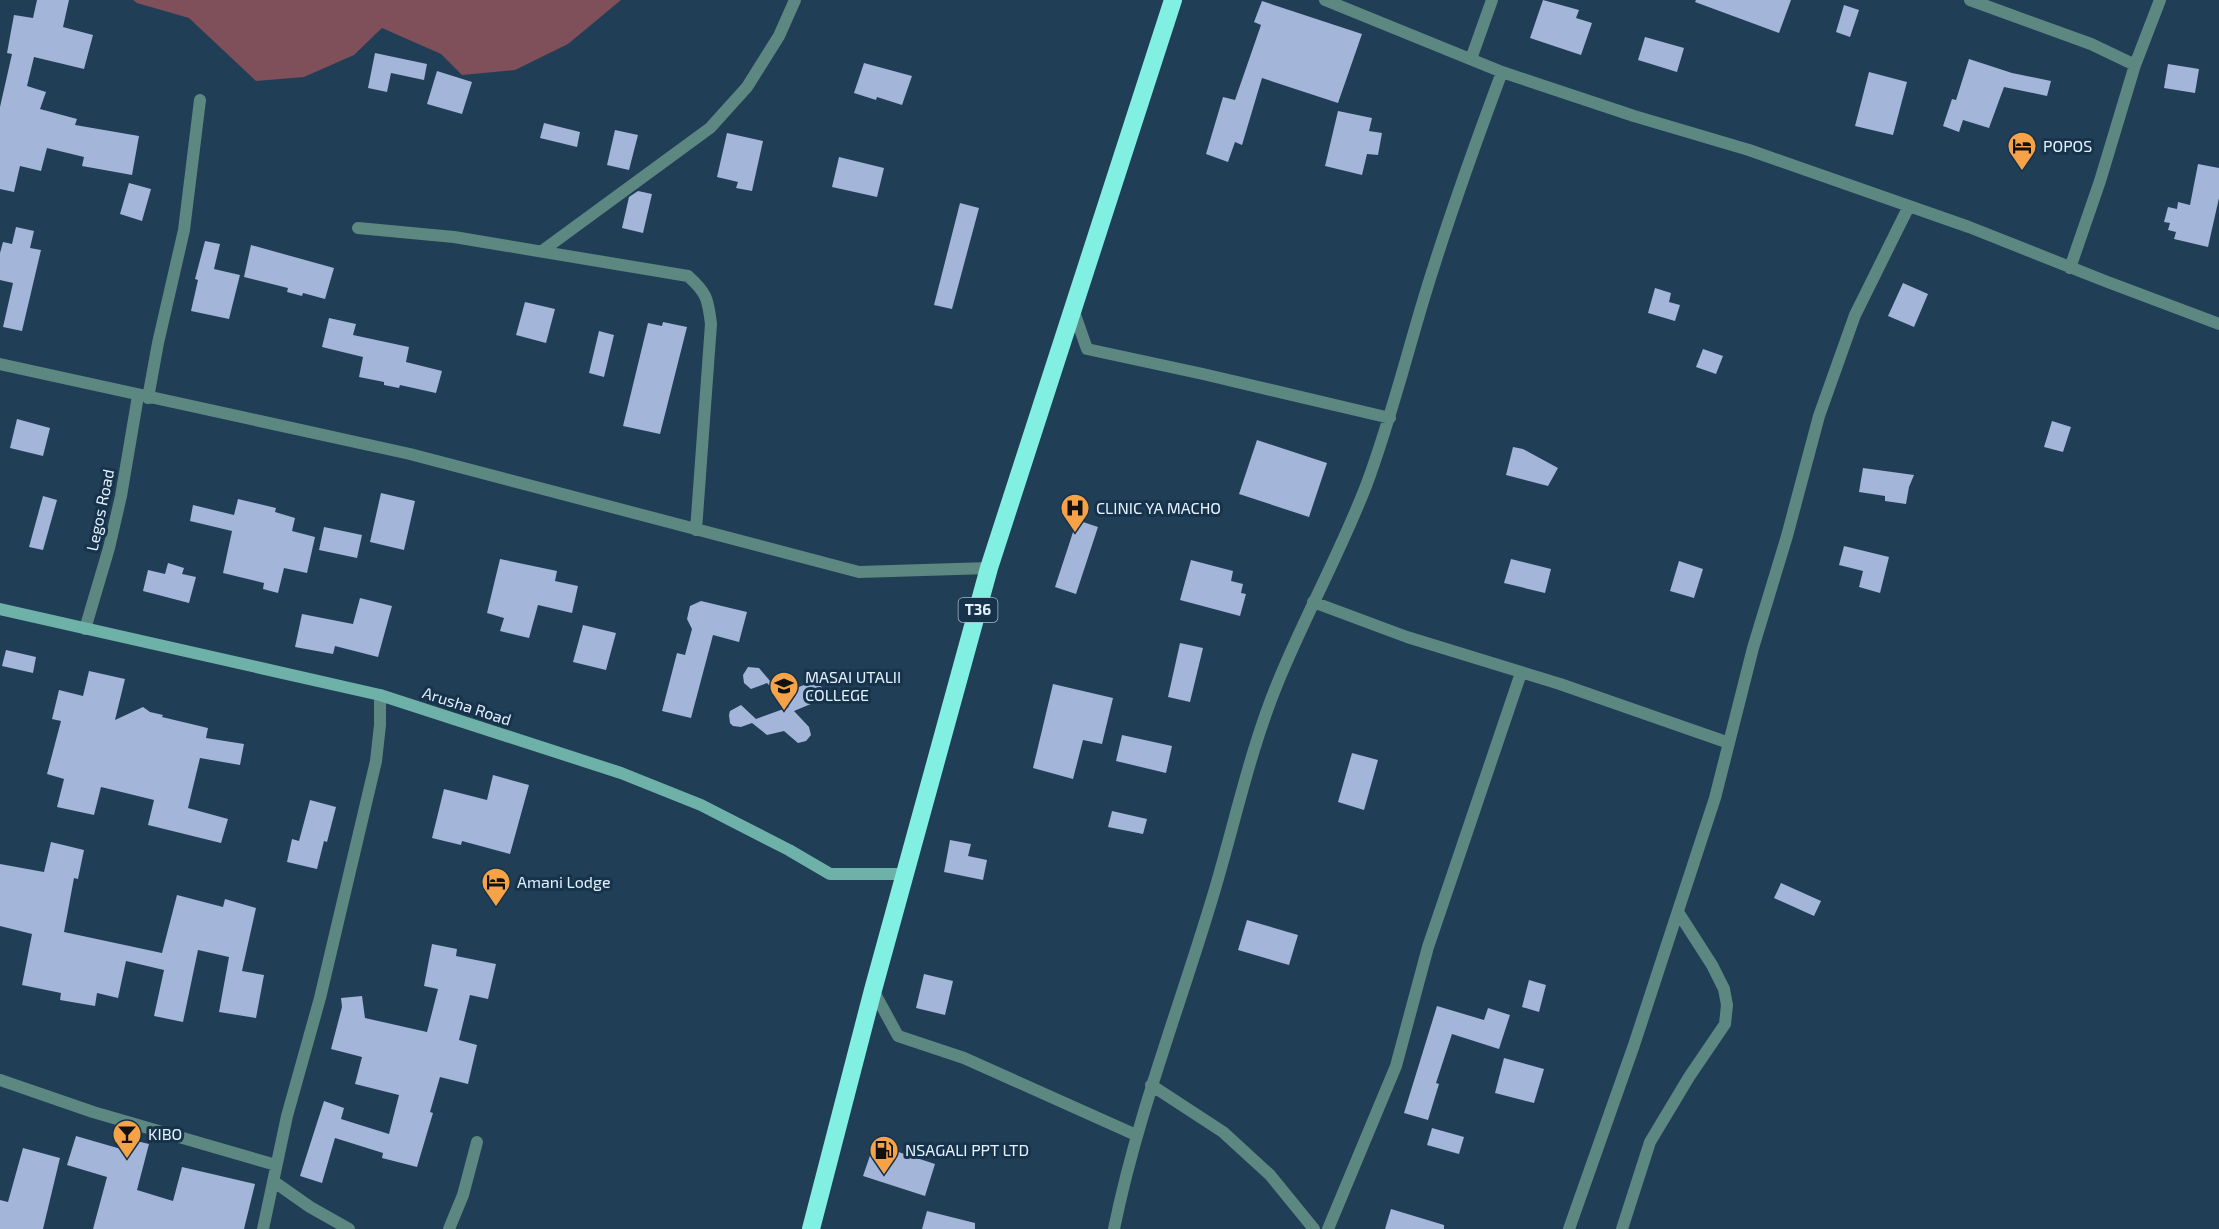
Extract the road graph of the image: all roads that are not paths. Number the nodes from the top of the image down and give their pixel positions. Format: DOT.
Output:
graph roads {
  1 [pos="795,0"];
  2 [pos="1173,0"];
  3 [pos="1324,0"];
  4 [pos="1492,0"];
  5 [pos="1970,0"];
  6 [pos="2160,0"];
  7 [pos="1471,59"];
  8 [pos="2135,65"];
  9 [pos="1502,72"];
  10 [pos="200,100"];
  11 [pos="1909,206"];
  12 [pos="358,228"];
  13 [pos="542,251"];
  14 [pos="2070,268"];
  15 [pos="1072,308"];
  16 [pos="2219,324"];
  17 [pos="0,364"];
  18 [pos="143,397"];
  19 [pos="1390,418"];
  20 [pos="696,530"];
  21 [pos="989,568"];
  22 [pos="1313,602"];
  23 [pos="0,609"];
  24 [pos="85,629"];
  25 [pos="1521,673"];
  26 [pos="380,695"];
  27 [pos="1729,742"];
  28 [pos="905,874"];
  29 [pos="1678,912"];
  30 [pos="873,990"];
  31 [pos="0,1080"];
  32 [pos="1151,1086"];
  33 [pos="1136,1135"];
  34 [pos="477,1142"];
  35 [pos="276,1165"];
  36 [pos="273,1181"];
  37 [pos="263,1229"];
  38 [pos="348,1229"];
  39 [pos="449,1229"];
  40 [pos="811,1229"];
  41 [pos="1114,1229"];
  42 [pos="1314,1229"];
  43 [pos="1328,1229"];
  44 [pos="1569,1229"];
  45 [pos="1622,1229"];
  1 -- 13 [label="street"];
  2 -- 15 [label="highway, T36"];
  3 -- 7 [label="street"];
  4 -- 7 [label="street"];
  5 -- 8 [label="street"];
  6 -- 8 [label="street"];
  7 -- 9 [label="street"];
  8 -- 14 [label="street"];
  9 -- 11 [label="street"];
  9 -- 19 [label="street"];
  10 -- 18 [label="street, Legos Road"];
  11 -- 14 [label="street"];
  11 -- 27 [label="street"];
  12 -- 13 [label="street"];
  13 -- 20 [label="street"];
  14 -- 16 [label="street"];
  15 -- 19 [label="street"];
  15 -- 21 [label="highway, T36"];
  17 -- 18 [label="street"];
  18 -- 20 [label="street"];
  18 -- 24 [label="street, Legos Road"];
  19 -- 22 [label="street"];
  20 -- 21 [label="street"];
  21 -- 28 [label="highway, T36"];
  22 -- 25 [label="street"];
  22 -- 32 [label="street"];
  23 -- 24 [label="main road, Arusha Road"];
  24 -- 26 [label="main road, Arusha Road"];
  25 -- 27 [label="street"];
  25 -- 43 [label="street"];
  26 -- 28 [label="main road, Arusha Road"];
  26 -- 35 [label="street"];
  27 -- 29 [label="street"];
  28 -- 30 [label="highway, T36"];
  29 -- 44 [label="street"];
  29 -- 45 [label="street"];
  30 -- 33 [label="street"];
  30 -- 40 [label="highway, T36"];
  31 -- 35 [label="street"];
  32 -- 33 [label="street"];
  32 -- 42 [label="street"];
  33 -- 41 [label="street"];
  34 -- 39 [label="street"];
  35 -- 36 [label="street"];
  36 -- 37 [label="street"];
  36 -- 38 [label="street"];
}
